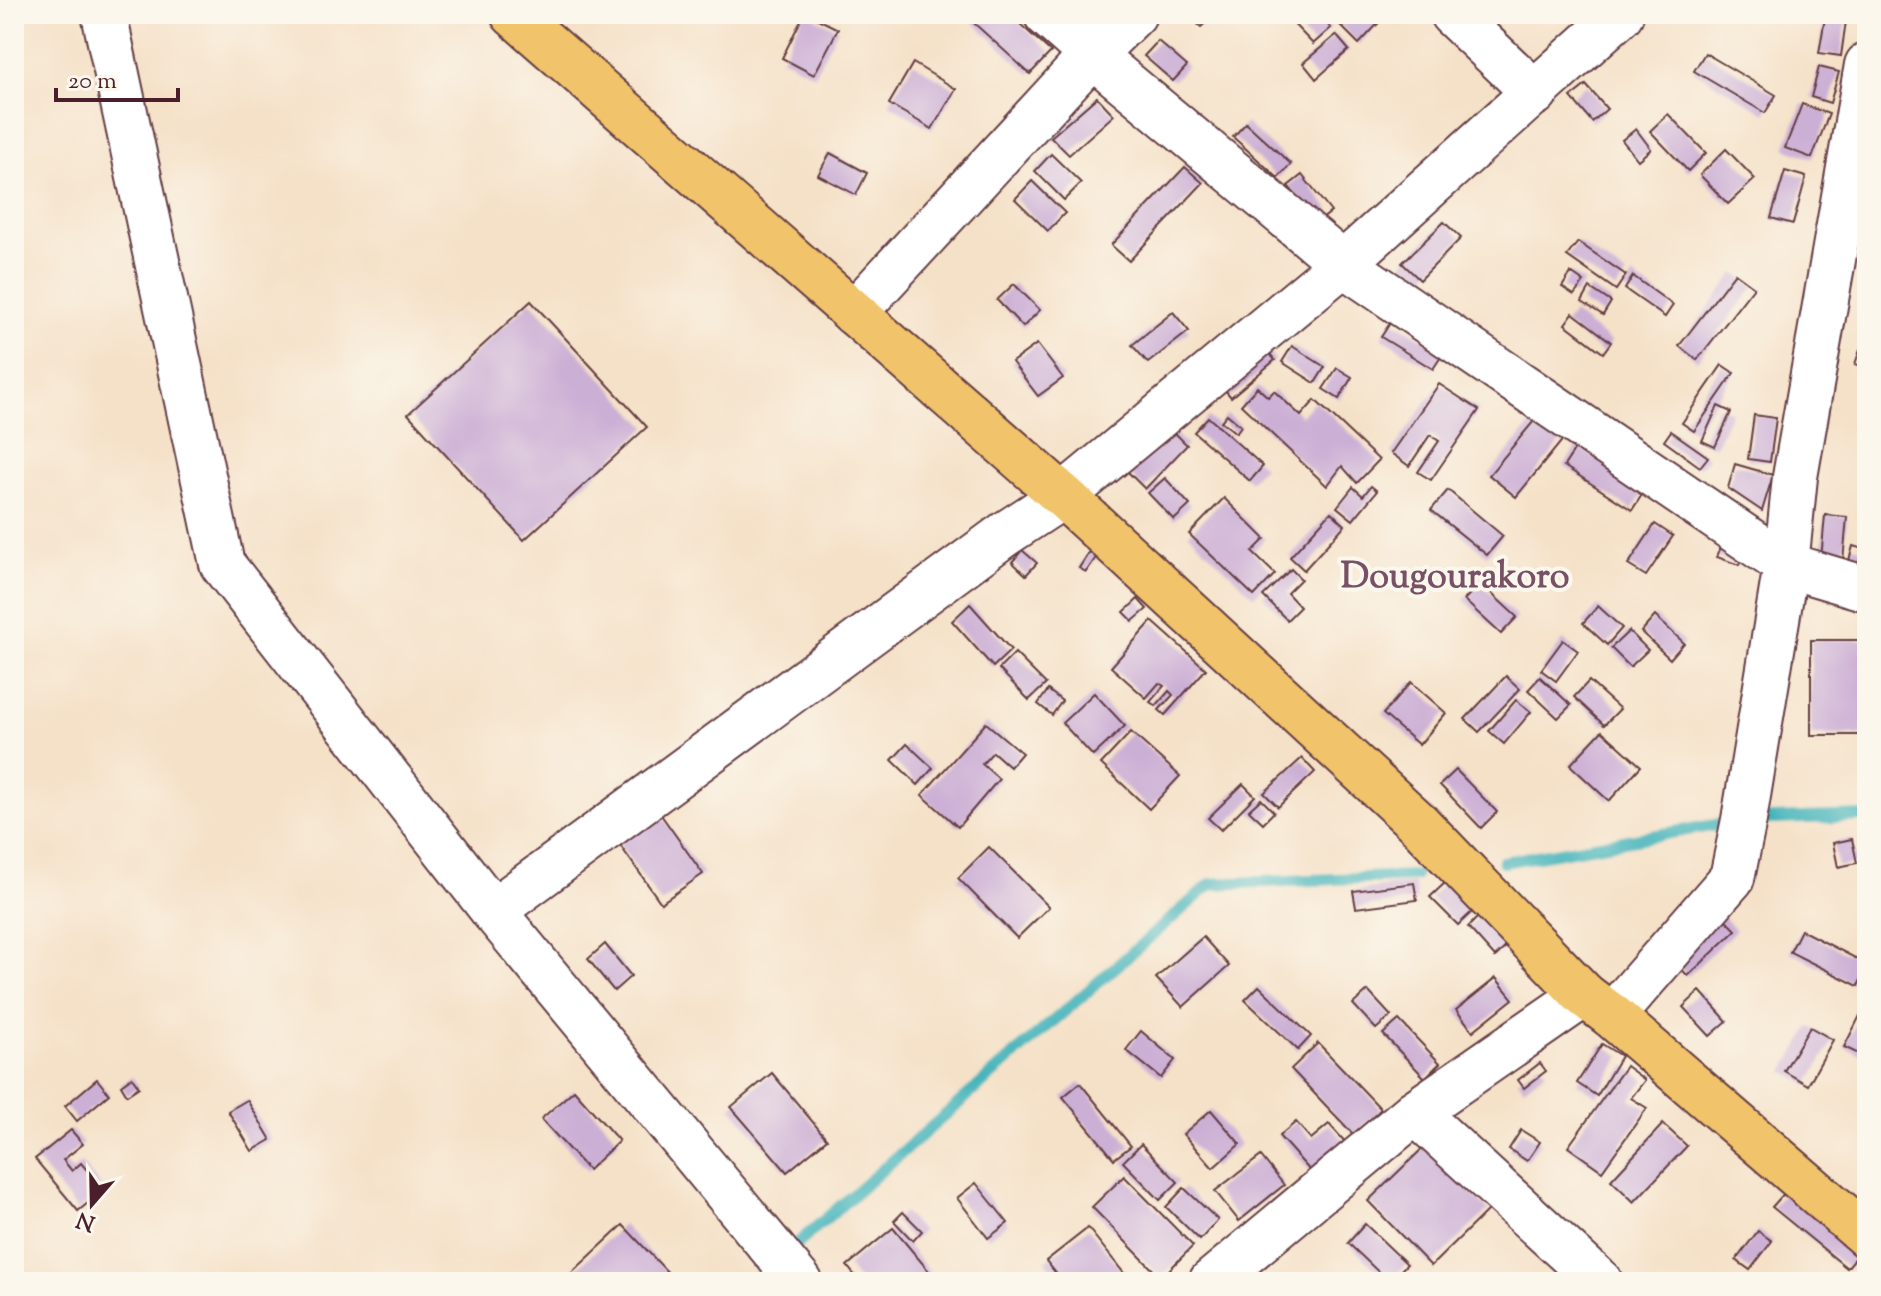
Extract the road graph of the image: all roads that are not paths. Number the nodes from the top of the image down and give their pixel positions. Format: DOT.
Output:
graph roads {
  1 [pos="104,14"];
  2 [pos="513,14"];
  3 [pos="1046,14"];
  4 [pos="1134,14"];
  5 [pos="1452,14"];
  6 [pos="1621,14"];
  7 [pos="1092,55"];
  8 [pos="1867,65"];
  9 [pos="1535,93"];
  10 [pos="1850,263"];
  11 [pos="1343,264"];
  12 [pos="854,313"];
  13 [pos="1063,496"];
  14 [pos="1786,565"];
  15 [pos="1867,589"];
  16 [pos="493,911"];
  17 [pos="1598,1006"];
  18 [pos="1415,1112"];
  19 [pos="1867,1236"];
  20 [pos="800,1282"];
  21 [pos="1211,1282"];
  22 [pos="1600,1282"];
  1 -- 16 [label="street"];
  2 -- 12 [label="main road"];
  3 -- 7 [label="street"];
  4 -- 7 [label="street"];
  5 -- 9 [label="street"];
  6 -- 9 [label="street"];
  7 -- 11 [label="street"];
  7 -- 12 [label="street"];
  8 -- 10 [label="street"];
  9 -- 11 [label="street"];
  10 -- 14 [label="street"];
  11 -- 13 [label="street"];
  11 -- 14 [label="street"];
  12 -- 13 [label="main road"];
  13 -- 16 [label="street"];
  13 -- 17 [label="main road"];
  14 -- 15 [label="street"];
  14 -- 17 [label="street"];
  16 -- 20 [label="street"];
  17 -- 18 [label="street"];
  17 -- 19 [label="main road"];
  18 -- 21 [label="street"];
  18 -- 22 [label="street"];
}
